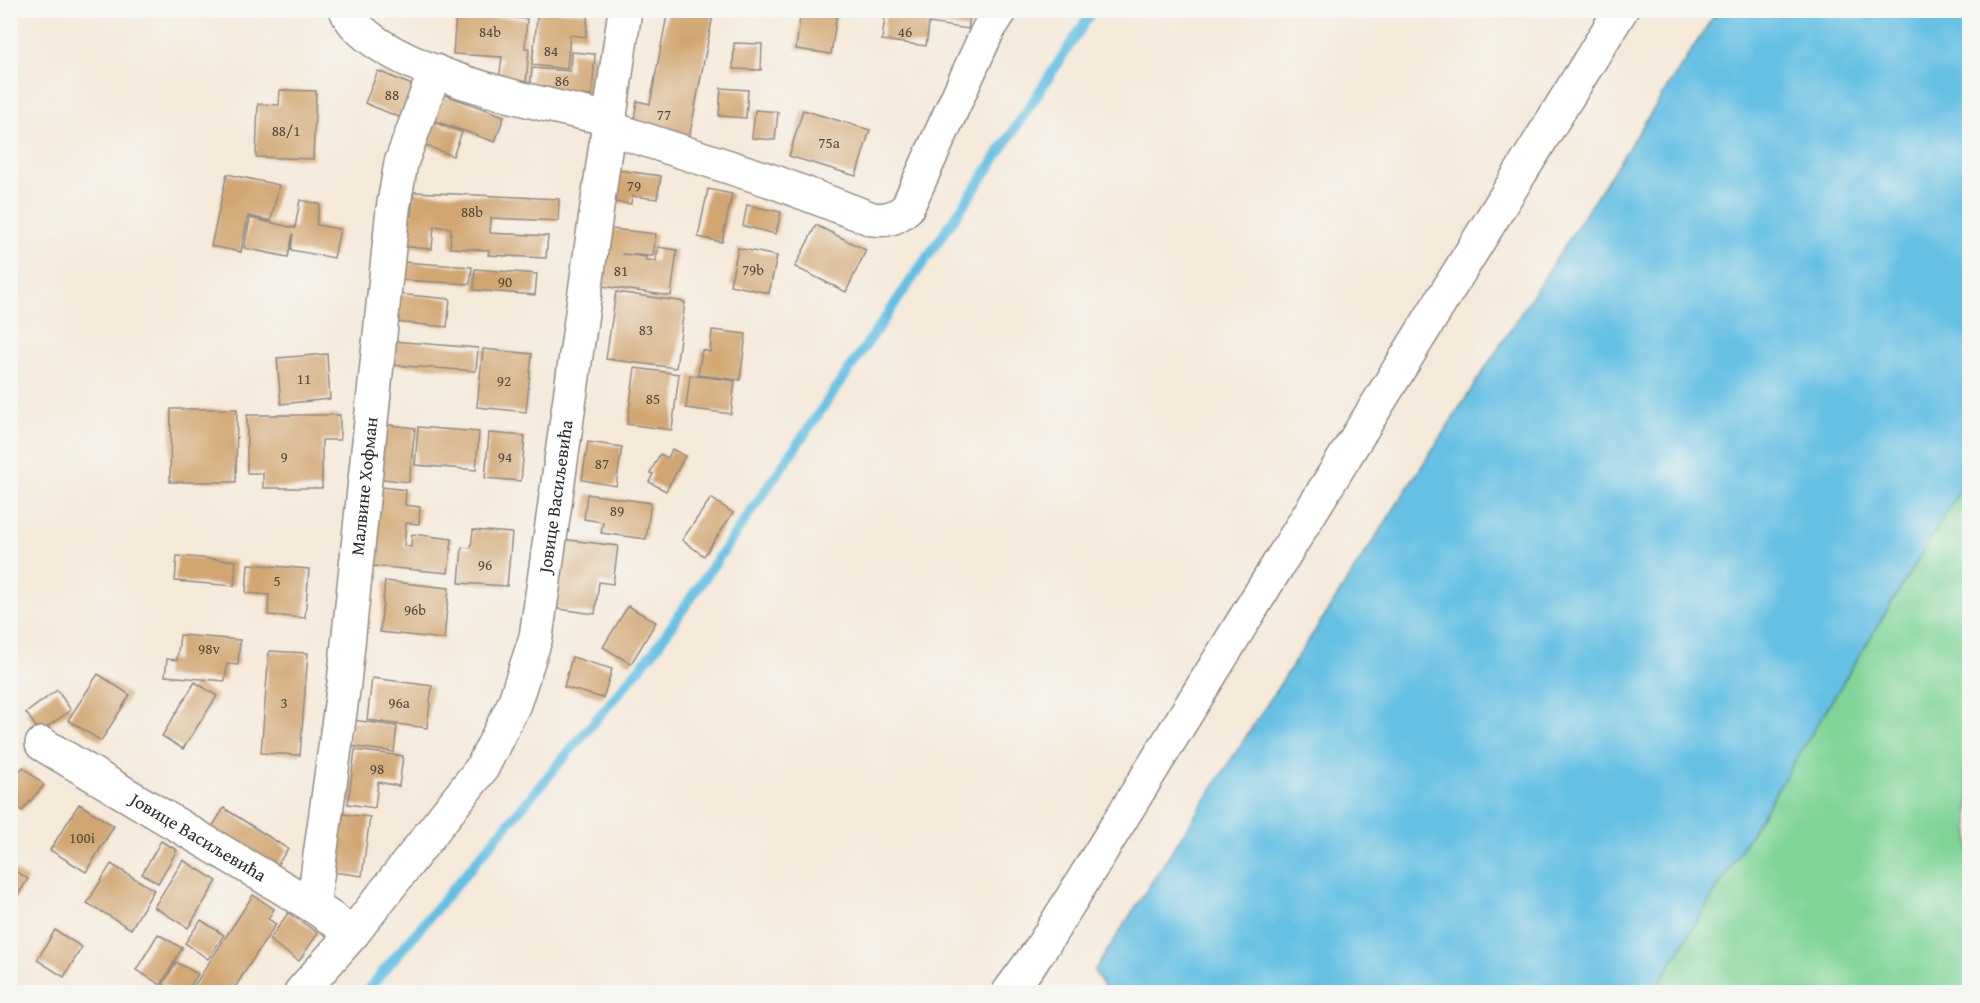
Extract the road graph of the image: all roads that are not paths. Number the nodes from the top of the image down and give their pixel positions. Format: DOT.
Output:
graph roads {
  1 [pos="346,10"];
  2 [pos="625,10"];
  3 [pos="1001,10"];
  4 [pos="1621,10"];
  5 [pos="435,71"];
  6 [pos="610,124"];
  7 [pos="42,744"];
  8 [pos="313,906"];
  9 [pos="353,933"];
  10 [pos="301,993"];
  11 [pos="1010,993"];
  1 -- 5 [label="street"];
  2 -- 6 [label="street, Јовице Васиљевића"];
  3 -- 6 [label="street"];
  4 -- 11 [label="street"];
  5 -- 6 [label="street"];
  5 -- 8 [label="street, Малвине Хофман"];
  6 -- 9 [label="street, Јовице Васиљевића"];
  7 -- 8 [label="street, Јовице Васиљевића"];
  8 -- 9 [label="street, Јовице Васиљевића"];
  9 -- 10 [label="street, Јовице Васиљевића"];
}
